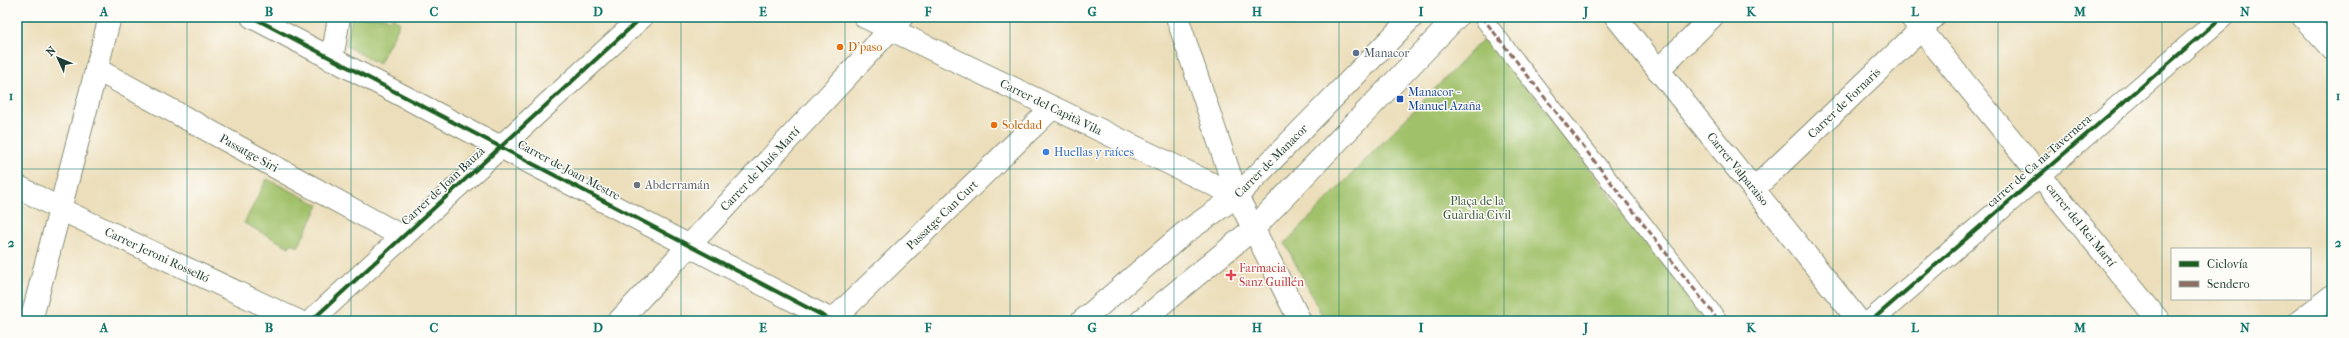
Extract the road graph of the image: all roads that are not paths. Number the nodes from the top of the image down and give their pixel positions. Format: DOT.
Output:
graph roads {
  1 [pos="110,17"];
  2 [pos="252,17"];
  3 [pos="339,17"];
  4 [pos="642,17"];
  5 [pos="865,17"];
  6 [pos="1177,17"];
  7 [pos="1412,17"];
  8 [pos="1457,17"];
  9 [pos="1482,17"];
  10 [pos="1616,17"];
  11 [pos="1712,17"];
  12 [pos="2222,17"];
  13 [pos="2303,17"];
  14 [pos="1922,21"];
  15 [pos="897,23"];
  16 [pos="2332,48"];
  17 [pos="332,60"];
  18 [pos="96,69"];
  19 [pos="1658,70"];
  20 [pos="1052,108"];
  21 [pos="502,146"];
  22 [pos="2040,174"];
  23 [pos="17,186"];
  24 [pos="1754,189"];
  25 [pos="1237,196"];
  26 [pos="60,209"];
  27 [pos="1254,228"];
  28 [pos="402,237"];
  29 [pos="688,245"];
  30 [pos="2332,296"];
  31 [pos="31,321"];
  32 [pos="298,321"];
  33 [pos="311,321"];
  34 [pos="619,321"];
  35 [pos="832,321"];
  36 [pos="1082,321"];
  37 [pos="1141,321"];
  38 [pos="1300,321"];
  39 [pos="1719,321"];
  40 [pos="1859,321"];
  41 [pos="1870,321"];
  42 [pos="2159,321"];
  43 [pos="2300,321"];
  1 -- 18 [label="street"];
  2 -- 17 [label="street, Carrer de Joan Mestre"];
  3 -- 17 [label="street"];
  4 -- 21 [label="street, Carrer de Joan Bauzà"];
  5 -- 15 [label="street, Carrer del Capità Vila"];
  6 -- 25 [label="street"];
  7 -- 25 [label="street, Carrer de Manacor"];
  8 -- 27 [label="street"];
  9 -- 39 [label="street"];
  10 -- 19 [label="street, Carrer Valparaiso"];
  11 -- 19 [label="street"];
  12 -- 22 [label="street, carrer de Ca na Tavernera"];
  13 -- 16 [label="street"];
  14 -- 22 [label="street, carrer del Rei Martí"];
  14 -- 24 [label="street, Carrer de Fornaris"];
  15 -- 20 [label="street, Carrer del Capità Vila"];
  15 -- 29 [label="street, Carrer de Lluís Martí"];
  17 -- 21 [label="street, Carrer de Joan Mestre"];
  18 -- 26 [label="street"];
  18 -- 28 [label="street, Passatge Siri"];
  19 -- 24 [label="street, Carrer Valparaiso"];
  20 -- 25 [label="street, Carrer del Capità Vila"];
  20 -- 35 [label="street, Passatge Can Curt"];
  21 -- 28 [label="street, Carrer de Joan Bauzà"];
  21 -- 29 [label="street, Carrer de Joan Mestre"];
  22 -- 41 [label="street, carrer de Ca na Tavernera"];
  22 -- 42 [label="street, carrer del Rei Martí"];
  23 -- 26 [label="street, Carrer Jeroni Rosselló"];
  24 -- 40 [label="street, Carrer Valparaiso"];
  25 -- 27 [label="street"];
  25 -- 36 [label="street, Carrer de Manacor"];
  26 -- 31 [label="street"];
  26 -- 32 [label="street, Carrer Jeroni Rosselló"];
  27 -- 37 [label="street"];
  27 -- 38 [label="street"];
  28 -- 33 [label="street, Carrer de Joan Bauzà"];
  29 -- 34 [label="street, Carrer de Lluís Martí"];
  29 -- 35 [label="street, Carrer de Joan Mestre"];
  30 -- 43 [label="street"];
}
